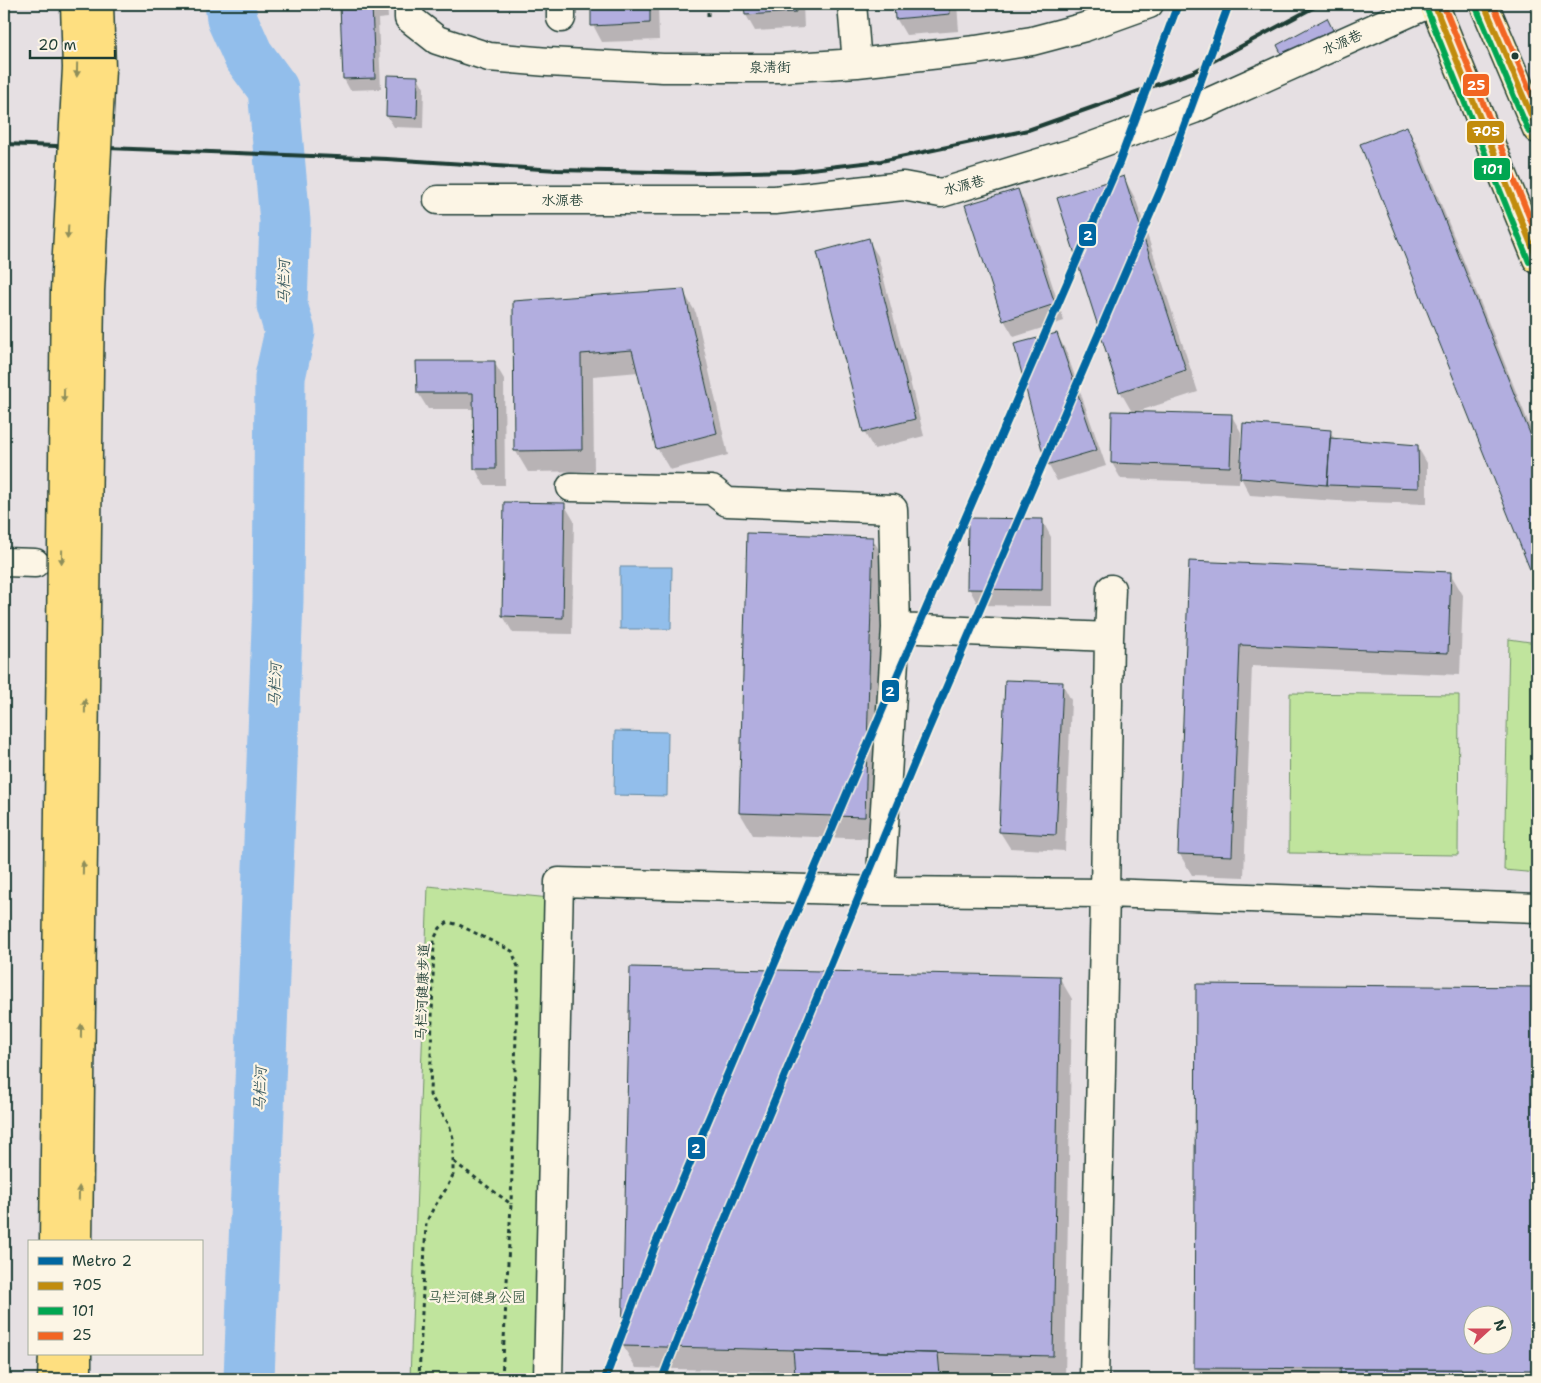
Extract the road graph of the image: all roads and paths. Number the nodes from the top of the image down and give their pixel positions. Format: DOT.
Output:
graph roads {
  1 [pos="75,4"];
  2 [pos="100,4"];
  3 [pos="409,4"];
  4 [pos="708,4"];
  5 [pos="852,4"];
  6 [pos="1149,4"];
  7 [pos="1428,4"];
  8 [pos="1434,4"];
  9 [pos="1484,4"];
  10 [pos="708,16"];
  11 [pos="857,63"];
  12 [pos="1537,129"];
  13 [pos="438,200"];
  14 [pos="1537,260"];
  15 [pos="571,488"];
  16 [pos="4,562"];
  17 [pos="35,563"];
  18 [pos="1111,590"];
  19 [pos="896,628"];
  20 [pos="1109,637"];
  21 [pos="880,891"];
  22 [pos="1105,893"];
  23 [pos="1537,908"];
  24 [pos="453,1161"];
  25 [pos="511,1204"];
  26 [pos="54,1240"];
  27 [pos="78,1240"];
  28 [pos="53,1356"];
  29 [pos="77,1356"];
  30 [pos="52,1379"];
  31 [pos="77,1379"];
  32 [pos="419,1379"];
  33 [pos="502,1379"];
  34 [pos="548,1379"];
  35 [pos="1094,1379"];
  1 -- 26 [label="main road, one-way, bridge"];
  27 -- 2 [label="main road, one-way, bridge"];
  3 -- 11 [label="street, 泉清街"];
  4 -- 10 [label="path"];
  5 -- 11 [label="street"];
  6 -- 11 [label="street, 泉清街"];
  7 -- 13 [label="street, 水源巷"];
  8 -- 14 [label="main road"];
  9 -- 12 [label="main road"];
  15 -- 19 [label="street"];
  16 -- 17 [label="street"];
  18 -- 20 [label="street"];
  19 -- 20 [label="street"];
  19 -- 21 [label="street"];
  20 -- 22 [label="street"];
  21 -- 22 [label="street"];
  21 -- 34 [label="street"];
  22 -- 23 [label="street"];
  22 -- 35 [label="street"];
  24 -- 25 [label="path"];
  24 -- 25 [label="path, 马栏河健康步道"];
  24 -- 32 [label="path, 马栏河健康步道"];
  25 -- 33 [label="path"];
  28 -- 30 [label="main road"];
  29 -- 31 [label="main road"];
}
